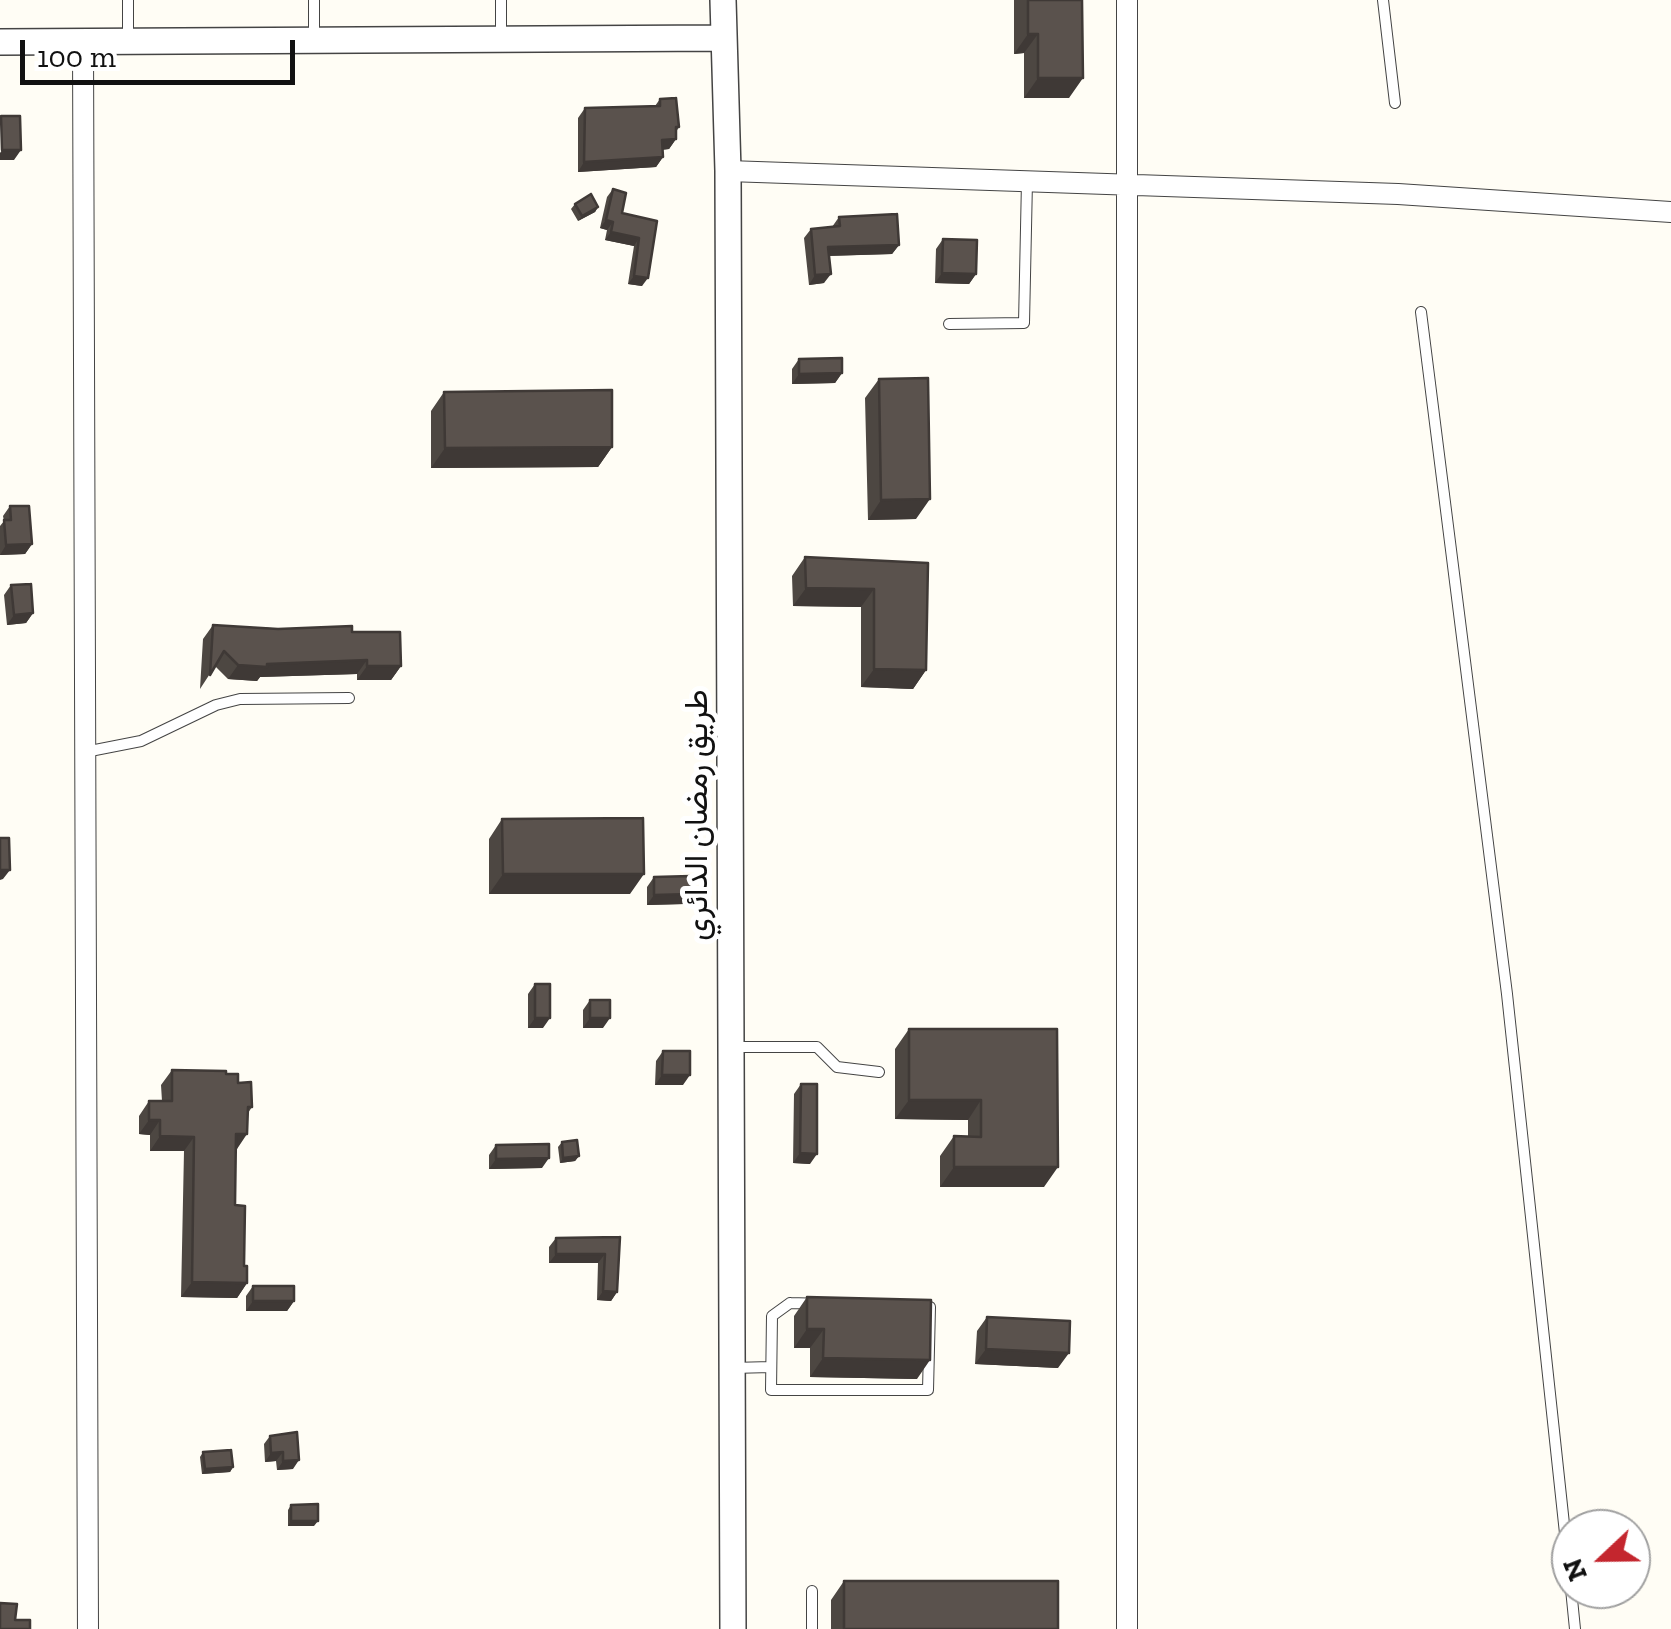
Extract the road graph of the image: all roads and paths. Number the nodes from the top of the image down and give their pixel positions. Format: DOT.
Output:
graph roads {
  1 [pos="128,0"];
  2 [pos="314,0"];
  3 [pos="501,0"];
  4 [pos="722,0"];
  5 [pos="1127,0"];
  6 [pos="1383,0"];
  7 [pos="723,38"];
  8 [pos="314,40"];
  9 [pos="501,40"];
  10 [pos="0,42"];
  11 [pos="83,42"];
  12 [pos="128,42"];
  13 [pos="1395,103"];
  14 [pos="728,171"];
  15 [pos="1028,180"];
  16 [pos="1127,184"];
  17 [pos="1671,212"];
  18 [pos="1421,312"];
  19 [pos="948,324"];
  20 [pos="349,698"];
  21 [pos="86,752"];
  22 [pos="732,1048"];
  23 [pos="878,1072"];
  24 [pos="771,1367"];
  25 [pos="731,1368"];
  26 [pos="1562,1509"];
  27 [pos="812,1591"];
  28 [pos="88,1629"];
  29 [pos="733,1629"];
  30 [pos="812,1629"];
  31 [pos="1128,1629"];
  1 -- 12 [label="lane"];
  2 -- 8 [label="lane"];
  3 -- 9 [label="lane"];
  4 -- 7 [label="street, طريق رمضان الدائري"];
  5 -- 16 [label="street"];
  6 -- 13 [label="lane"];
  7 -- 9 [label="street"];
  7 -- 14 [label="street, طريق رمضان الدائري"];
  8 -- 9 [label="street"];
  8 -- 12 [label="street"];
  10 -- 11 [label="street"];
  11 -- 12 [label="street"];
  11 -- 21 [label="street"];
  14 -- 15 [label="street"];
  14 -- 22 [label="street, طريق رمضان الدائري"];
  15 -- 16 [label="street"];
  15 -- 19 [label="lane"];
  16 -- 17 [label="street"];
  16 -- 31 [label="street"];
  18 -- 26 [label="lane"];
  20 -- 21 [label="lane"];
  21 -- 28 [label="street"];
  22 -- 23 [label="lane"];
  22 -- 25 [label="street, طريق رمضان الدائري"];
  24 -- 24 [label="lane"];
  24 -- 25 [label="lane"];
  25 -- 29 [label="street, طريق رمضان الدائري"];
  27 -- 30 [label="lane"];
}
